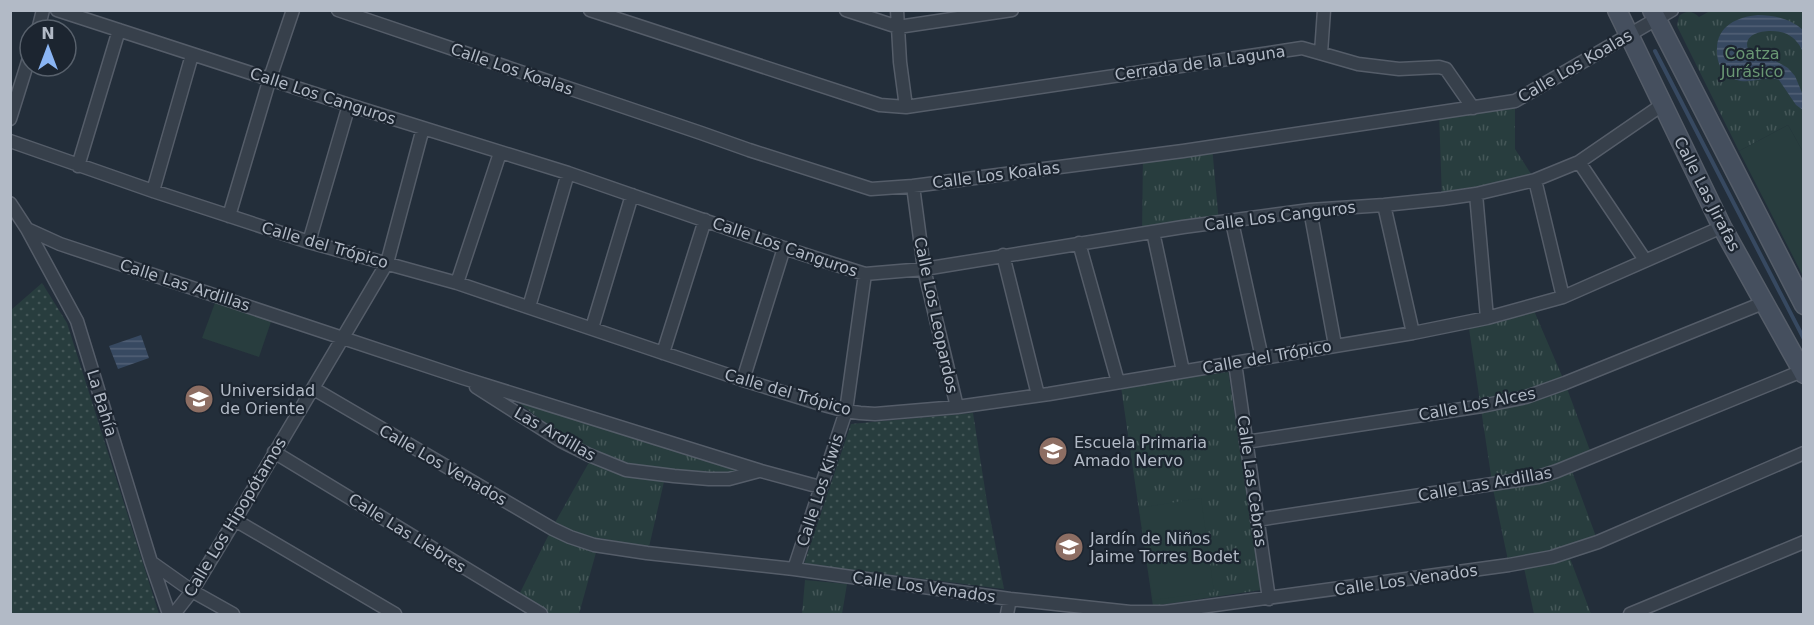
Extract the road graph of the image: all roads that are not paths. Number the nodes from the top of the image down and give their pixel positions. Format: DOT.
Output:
graph roads {
  1 [pos="57,10"];
  2 [pos="293,10"];
  3 [pos="338,10"];
  4 [pos="590,10"];
  5 [pos="846,10"];
  6 [pos="897,10"];
  7 [pos="1012,10"];
  8 [pos="1324,10"];
  9 [pos="1617,10"];
  10 [pos="1660,13"];
  11 [pos="898,27"];
  12 [pos="119,30"];
  13 [pos="1630,34"];
  14 [pos="1321,53"];
  15 [pos="192,55"];
  16 [pos="23,78"];
  17 [pos="270,78"];
  18 [pos="350,105"];
  19 [pos="1662,105"];
  20 [pos="906,106"];
  21 [pos="1473,108"];
  22 [pos="10,119"];
  23 [pos="423,128"];
  24 [pos="10,141"];
  25 [pos="500,153"];
  26 [pos="1579,162"];
  27 [pos="78,166"];
  28 [pos="568,173"];
  29 [pos="1535,180"];
  30 [pos="913,186"];
  31 [pos="153,192"];
  32 [pos="1476,194"];
  33 [pos="632,195"];
  34 [pos="10,203"];
  35 [pos="1384,205"];
  36 [pos="1310,210"];
  37 [pos="229,216"];
  38 [pos="705,220"];
  39 [pos="1232,222"];
  40 [pos="1722,227"];
  41 [pos="27,229"];
  42 [pos="1153,232"];
  43 [pos="309,242"];
  44 [pos="1079,243"];
  45 [pos="784,248"];
  46 [pos="1003,255"];
  47 [pos="1645,260"];
  48 [pos="387,263"];
  49 [pos="924,269"];
  50 [pos="865,274"];
  51 [pos="457,283"];
  52 [pos="1563,297"];
  53 [pos="1763,303"];
  54 [pos="1803,305"];
  55 [pos="529,308"];
  56 [pos="1487,318"];
  57 [pos="592,328"];
  58 [pos="1413,333"];
  59 [pos="344,338"];
  60 [pos="1335,345"];
  61 [pos="663,353"];
  62 [pos="1262,358"];
  63 [pos="1236,363"];
  64 [pos="1183,371"];
  65 [pos="1803,372"];
  66 [pos="463,378"];
  67 [pos="743,380"];
  68 [pos="1118,382"];
  69 [pos="314,389"];
  70 [pos="1038,395"];
  71 [pos="957,408"];
  72 [pos="846,411"];
  73 [pos="1246,442"];
  74 [pos="274,452"];
  75 [pos="1803,453"];
  76 [pos="760,471"];
  77 [pos="820,487"];
  78 [pos="235,520"];
  79 [pos="1257,520"];
  80 [pos="1803,542"];
  81 [pos="151,562"];
  82 [pos="794,569"];
  83 [pos="192,591"];
  84 [pos="1010,599"];
  85 [pos="1269,599"];
  86 [pos="169,615"];
  87 [pos="174,615"];
  88 [pos="232,615"];
  89 [pos="395,615"];
  90 [pos="540,615"];
  91 [pos="1007,615"];
  92 [pos="1630,615"];
  1 -- 12 [label="street, Calle Los Canguros"];
  2 -- 17 [label="street"];
  3 -- 30 [label="street, Calle Los Koalas"];
  4 -- 20 [label="street, Cerrada de la Laguna"];
  5 -- 11 [label="street"];
  6 -- 11 [label="street"];
  7 -- 11 [label="street"];
  8 -- 14 [label="street"];
  9 -- 13 [label="main road, Calle Las Jirafas"];
  10 -- 13 [label="street, Calle Los Koalas"];
  10 -- 54 [label="main road"];
  11 -- 20 [label="street"];
  12 -- 15 [label="street, Calle Los Canguros"];
  12 -- 27 [label="street"];
  13 -- 19 [label="main road, Calle Las Jirafas"];
  13 -- 21 [label="street, Calle Los Koalas"];
  14 -- 20 [label="street, Cerrada de la Laguna"];
  14 -- 21 [label="street, Cerrada de la Laguna"];
  15 -- 17 [label="street, Calle Los Canguros"];
  15 -- 31 [label="street"];
  16 -- 22 [label="street"];
  17 -- 18 [label="street, Calle Los Canguros"];
  17 -- 37 [label="street"];
  18 -- 23 [label="street, Calle Los Canguros"];
  18 -- 43 [label="street"];
  19 -- 26 [label="street, Calle Los Canguros"];
  19 -- 40 [label="main road, Calle Las Jirafas"];
  21 -- 30 [label="street, Calle Los Koalas"];
  23 -- 25 [label="street, Calle Los Canguros"];
  23 -- 48 [label="street, Calle Los Hipopótamos"];
  24 -- 27 [label="street, Calle del Trópico"];
  25 -- 28 [label="street, Calle Los Canguros"];
  25 -- 51 [label="street"];
  26 -- 29 [label="street, Calle Los Canguros"];
  26 -- 47 [label="street"];
  27 -- 31 [label="street, Calle del Trópico"];
  28 -- 33 [label="street, Calle Los Canguros"];
  28 -- 55 [label="street"];
  29 -- 32 [label="street, Calle Los Canguros"];
  29 -- 52 [label="street"];
  30 -- 49 [label="street, Calle Los Leopardos"];
  31 -- 37 [label="street, Calle del Trópico"];
  32 -- 35 [label="street, Calle Los Canguros"];
  32 -- 56 [label="street"];
  33 -- 38 [label="street, Calle Los Canguros"];
  33 -- 57 [label="street"];
  34 -- 41 [label="street, La Bahía"];
  35 -- 36 [label="street, Calle Los Canguros"];
  35 -- 58 [label="street"];
  36 -- 39 [label="street, Calle Los Canguros"];
  36 -- 60 [label="street"];
  37 -- 43 [label="street, Calle del Trópico"];
  38 -- 45 [label="street, Calle Los Canguros"];
  38 -- 61 [label="street"];
  39 -- 42 [label="street, Calle Los Canguros"];
  39 -- 62 [label="street"];
  40 -- 47 [label="street, Calle del Trópico"];
  40 -- 53 [label="main road, Calle Las Jirafas"];
  41 -- 59 [label="street, Calle Las Ardillas"];
  41 -- 81 [label="street, La Bahía"];
  42 -- 44 [label="street, Calle Los Canguros"];
  42 -- 64 [label="street"];
  43 -- 48 [label="street, Calle del Trópico"];
  44 -- 46 [label="street, Calle Los Canguros"];
  44 -- 68 [label="street"];
  45 -- 50 [label="street, Calle Los Canguros"];
  45 -- 67 [label="street"];
  46 -- 49 [label="street, Calle Los Canguros"];
  46 -- 70 [label="street"];
  47 -- 52 [label="street, Calle del Trópico"];
  48 -- 51 [label="street, Calle del Trópico"];
  48 -- 59 [label="street, Calle Los Hipopótamos"];
  49 -- 50 [label="street, Calle Los Canguros"];
  49 -- 71 [label="street, Calle Los Leopardos"];
  50 -- 72 [label="street, Calle Los Kiwis"];
  51 -- 55 [label="street, Calle del Trópico"];
  52 -- 56 [label="street, Calle del Trópico"];
  53 -- 65 [label="main road, Calle Las Jirafas"];
  53 -- 73 [label="street, Calle Los Alces"];
  55 -- 57 [label="street, Calle del Trópico"];
  56 -- 58 [label="street, Calle del Trópico"];
  57 -- 61 [label="street, Calle del Trópico"];
  58 -- 60 [label="street, Calle del Trópico"];
  59 -- 66 [label="street, Las Ardillas"];
  59 -- 69 [label="street, Calle Los Hipopótamos"];
  60 -- 62 [label="street, Calle del Trópico"];
  61 -- 67 [label="street, Calle del Trópico"];
  62 -- 63 [label="street, Calle del Trópico"];
  63 -- 64 [label="street, Calle del Trópico"];
  63 -- 73 [label="street, Calle Las Cebras"];
  64 -- 68 [label="street, Calle del Trópico"];
  65 -- 79 [label="street, Calle Las Ardillas"];
  66 -- 76 [label="street, Las Ardillas"];
  66 -- 76 [label="street, Las Ardillas"];
  67 -- 72 [label="street, Calle del Trópico"];
  68 -- 70 [label="street, Calle del Trópico"];
  69 -- 74 [label="street, Calle Los Hipopótamos"];
  69 -- 82 [label="street, Calle Los Venados"];
  70 -- 71 [label="street, Calle del Trópico"];
  71 -- 72 [label="street, Calle del Trópico"];
  72 -- 77 [label="street, Calle Los Kiwis"];
  73 -- 79 [label="street, Calle Las Cebras"];
  74 -- 78 [label="street, Calle Los Hipopótamos"];
  74 -- 90 [label="street, Calle Las Liebres"];
  75 -- 85 [label="street, Calle Los Venados"];
  76 -- 77 [label="street, Las Ardillas"];
  77 -- 82 [label="street, Calle Los Kiwis"];
  78 -- 83 [label="street, Calle Los Hipopótamos"];
  78 -- 89 [label="street"];
  79 -- 85 [label="street, Calle Las Cebras"];
  80 -- 92 [label="street"];
  81 -- 83 [label="street"];
  81 -- 86 [label="street, La Bahía"];
  82 -- 84 [label="street, Calle Los Venados"];
  83 -- 87 [label="street, Calle Los Hipopótamos"];
  83 -- 88 [label="street"];
  84 -- 85 [label="street, Calle Los Venados"];
  84 -- 91 [label="street"];
}
